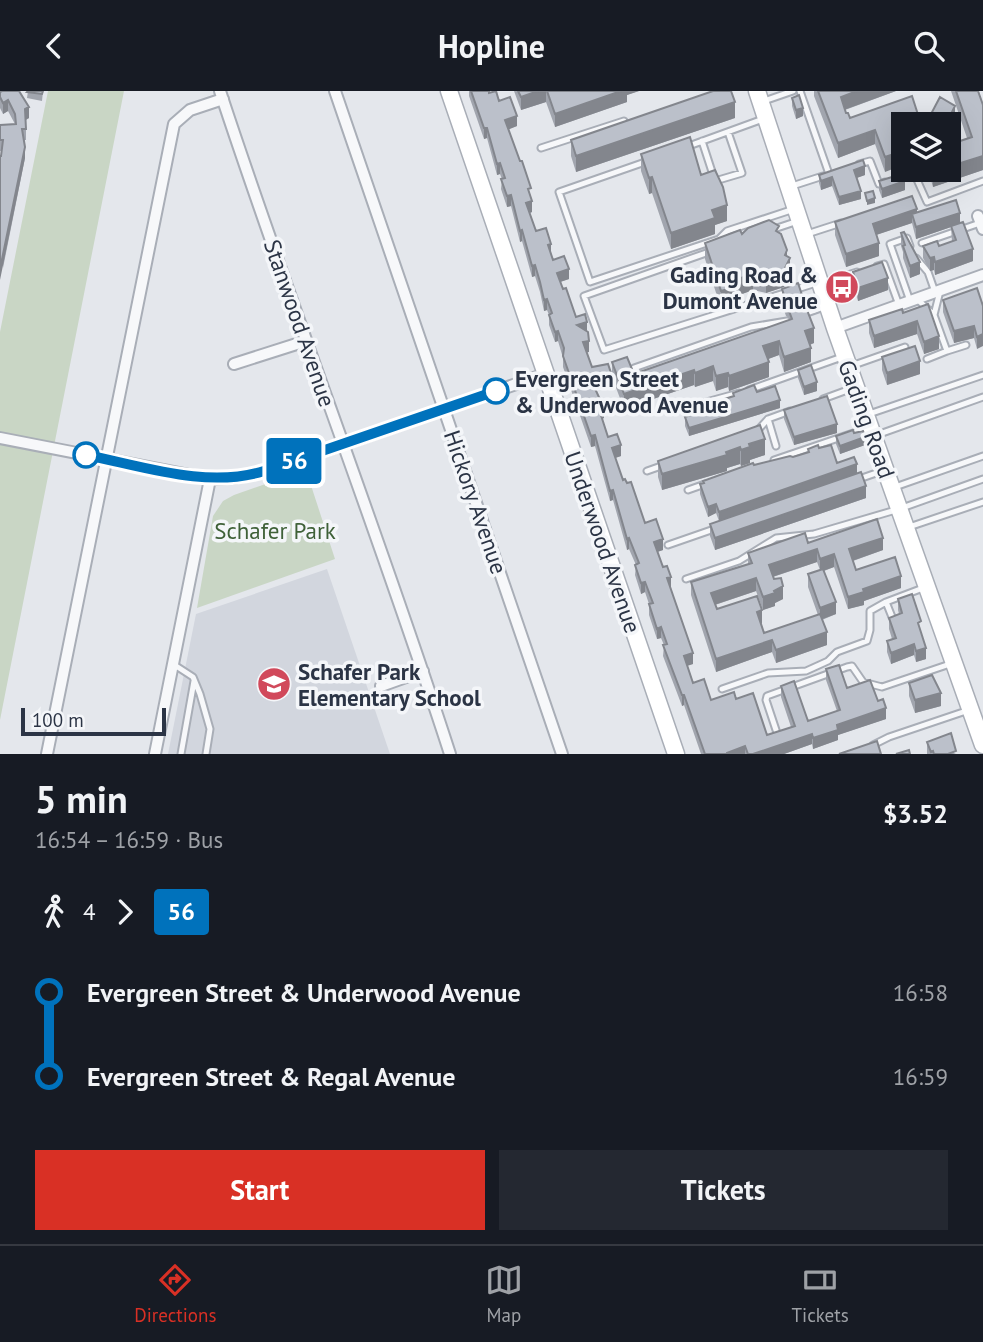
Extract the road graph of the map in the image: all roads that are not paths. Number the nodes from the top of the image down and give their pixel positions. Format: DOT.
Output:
graph roads {
  1 [pos="335,91"];
  2 [pos="449,91"];
  3 [pos="793,91"];
  4 [pos="800,91"];
  5 [pos="222,95"];
  6 [pos="761,104"];
  7 [pos="632,119"];
  8 [pos="728,132"];
  9 [pos="702,141"];
  10 [pos="541,148"];
  11 [pos="676,150"];
  12 [pos="650,160"];
  13 [pos="848,168"];
  14 [pos="837,171"];
  15 [pos="830,174"];
  16 [pos="983,181"];
  17 [pos="789,187"];
  18 [pos="800,221"];
  19 [pos="848,221"];
  20 [pos="981,222"];
  21 [pos="769,231"];
  22 [pos="922,243"];
  23 [pos="720,248"];
  24 [pos="873,267"];
  25 [pos="862,271"];
  26 [pos="983,275"];
  27 [pos="820,283"];
  28 [pos="937,292"];
  29 [pos="909,302"];
  30 [pos="827,306"];
  31 [pos="803,315"];
  32 [pos="934,315"];
  33 [pos="787,321"];
  34 [pos="835,328"];
  35 [pos="306,341"];
  36 [pos="966,345"];
  37 [pos="905,347"];
  38 [pos="947,351"];
  39 [pos="927,359"];
  40 [pos="847,361"];
  41 [pos="234,364"];
  42 [pos="634,368"];
  43 [pos="545,374"];
  44 [pos="983,375"];
  45 [pos="856,387"];
  46 [pos="983,397"];
  47 [pos="813,403"];
  48 [pos="688,407"];
  49 [pos="445,409"];
  50 [pos="792,410"];
  51 [pos="768,419"];
  52 [pos="870,426"];
  53 [pos="755,433"];
  54 [pos="0,438"];
  55 [pos="343,445"];
  56 [pos="776,446"];
  57 [pos="983,456"];
  58 [pos="106,459"];
  59 [pos="667,464"];
  60 [pos="764,464"];
  61 [pos="885,470"];
  62 [pos="647,471"];
  63 [pos="210,479"];
  64 [pos="983,479"];
  65 [pos="856,480"];
  66 [pos="714,481"];
  67 [pos="892,488"];
  68 [pos="688,490"];
  69 [pos="983,502"];
  70 [pos="899,509"];
  71 [pos="718,527"];
  72 [pos="906,528"];
  73 [pos="668,545"];
  74 [pos="686,579"];
  75 [pos="926,586"];
  76 [pos="886,602"];
  77 [pos="892,617"];
  78 [pos="953,663"];
  79 [pos="173,664"];
  80 [pos="423,671"];
  81 [pos="194,681"];
  82 [pos="380,686"];
  83 [pos="722,689"];
  84 [pos="970,709"];
  85 [pos="776,730"];
  86 [pos="983,745"];
  87 [pos="870,746"];
  88 [pos="47,754"];
  89 [pos="155,754"];
  90 [pos="181,754"];
  91 [pos="206,754"];
  92 [pos="450,754"];
  93 [pos="562,754"];
  94 [pos="676,754"];
  1 -- 49 [label="street, Hickory Avenue"];
  2 -- 43 [label="street, Underwood Avenue"];
  3 -- 6 [label="lane"];
  4 -- 15 [label="lane"];
  5 -- 35 [label="street, Stanwood Avenue"];
  5 -- 58 [label="street"];
  6 -- 8 [label="lane"];
  6 -- 17 [label="street, Gading Road"];
  7 -- 10 [label="lane"];
  8 -- 9 [label="lane"];
  8 -- 9 [label="lane"];
  9 -- 11 [label="lane"];
  12 -- 18 [label="lane"];
  13 -- 16 [label="lane"];
  14 -- 15 [label="lane"];
  15 -- 17 [label="lane"];
  17 -- 18 [label="street, Gading Road"];
  18 -- 19 [label="lane"];
  18 -- 21 [label="lane"];
  18 -- 27 [label="street, Gading Road"];
  20 -- 22 [label="lane"];
  23 -- 27 [label="lane"];
  24 -- 29 [label="lane"];
  25 -- 27 [label="lane"];
  26 -- 28 [label="street"];
  27 -- 30 [label="street, Gading Road"];
  28 -- 29 [label="street"];
  28 -- 29 [label="lane"];
  28 -- 32 [label="lane"];
  29 -- 32 [label="lane"];
  29 -- 34 [label="street"];
  30 -- 31 [label="lane"];
  30 -- 34 [label="street, Gading Road"];
  32 -- 38 [label="lane"];
  33 -- 42 [label="lane"];
  34 -- 40 [label="street, Gading Road"];
  35 -- 41 [label="street"];
  35 -- 55 [label="street, Stanwood Avenue"];
  36 -- 38 [label="lane"];
  37 -- 40 [label="lane"];
  38 -- 39 [label="lane"];
  40 -- 45 [label="street, Gading Road"];
  40 -- 48 [label="lane"];
  43 -- 49 [label="street"];
  43 -- 94 [label="street, Underwood Avenue"];
  44 -- 52 [label="lane"];
  45 -- 47 [label="lane"];
  45 -- 52 [label="street, Gading Road"];
  46 -- 52 [label="lane"];
  49 -- 55 [label="street"];
  49 -- 93 [label="street, Hickory Avenue"];
  50 -- 51 [label="lane"];
  51 -- 53 [label="lane"];
  51 -- 56 [label="lane"];
  52 -- 60 [label="lane"];
  52 -- 61 [label="street, Gading Road"];
  54 -- 58 [label="street"];
  55 -- 63 [label="street"];
  55 -- 80 [label="street, Stanwood Avenue"];
  57 -- 67 [label="lane"];
  58 -- 63 [label="street"];
  58 -- 88 [label="street"];
  59 -- 62 [label="lane"];
  61 -- 65 [label="lane"];
  61 -- 67 [label="street, Gading Road"];
  63 -- 79 [label="street"];
  64 -- 70 [label="lane"];
  66 -- 68 [label="lane"];
  67 -- 70 [label="street, Gading Road"];
  69 -- 72 [label="lane"];
  70 -- 72 [label="street, Gading Road"];
  70 -- 74 [label="lane"];
  71 -- 73 [label="lane"];
  72 -- 75 [label="street, Gading Road"];
  75 -- 76 [label="lane"];
  75 -- 78 [label="street, Gading Road"];
  76 -- 77 [label="lane"];
  76 -- 83 [label="lane"];
  78 -- 84 [label="street, Gading Road"];
  78 -- 85 [label="lane"];
  79 -- 81 [label="lane"];
  79 -- 89 [label="street"];
  80 -- 82 [label="street"];
  80 -- 92 [label="street, Stanwood Avenue"];
  81 -- 90 [label="lane"];
  81 -- 91 [label="lane"];
  84 -- 86 [label="street, Gading Road"];
  84 -- 87 [label="lane"];
}
